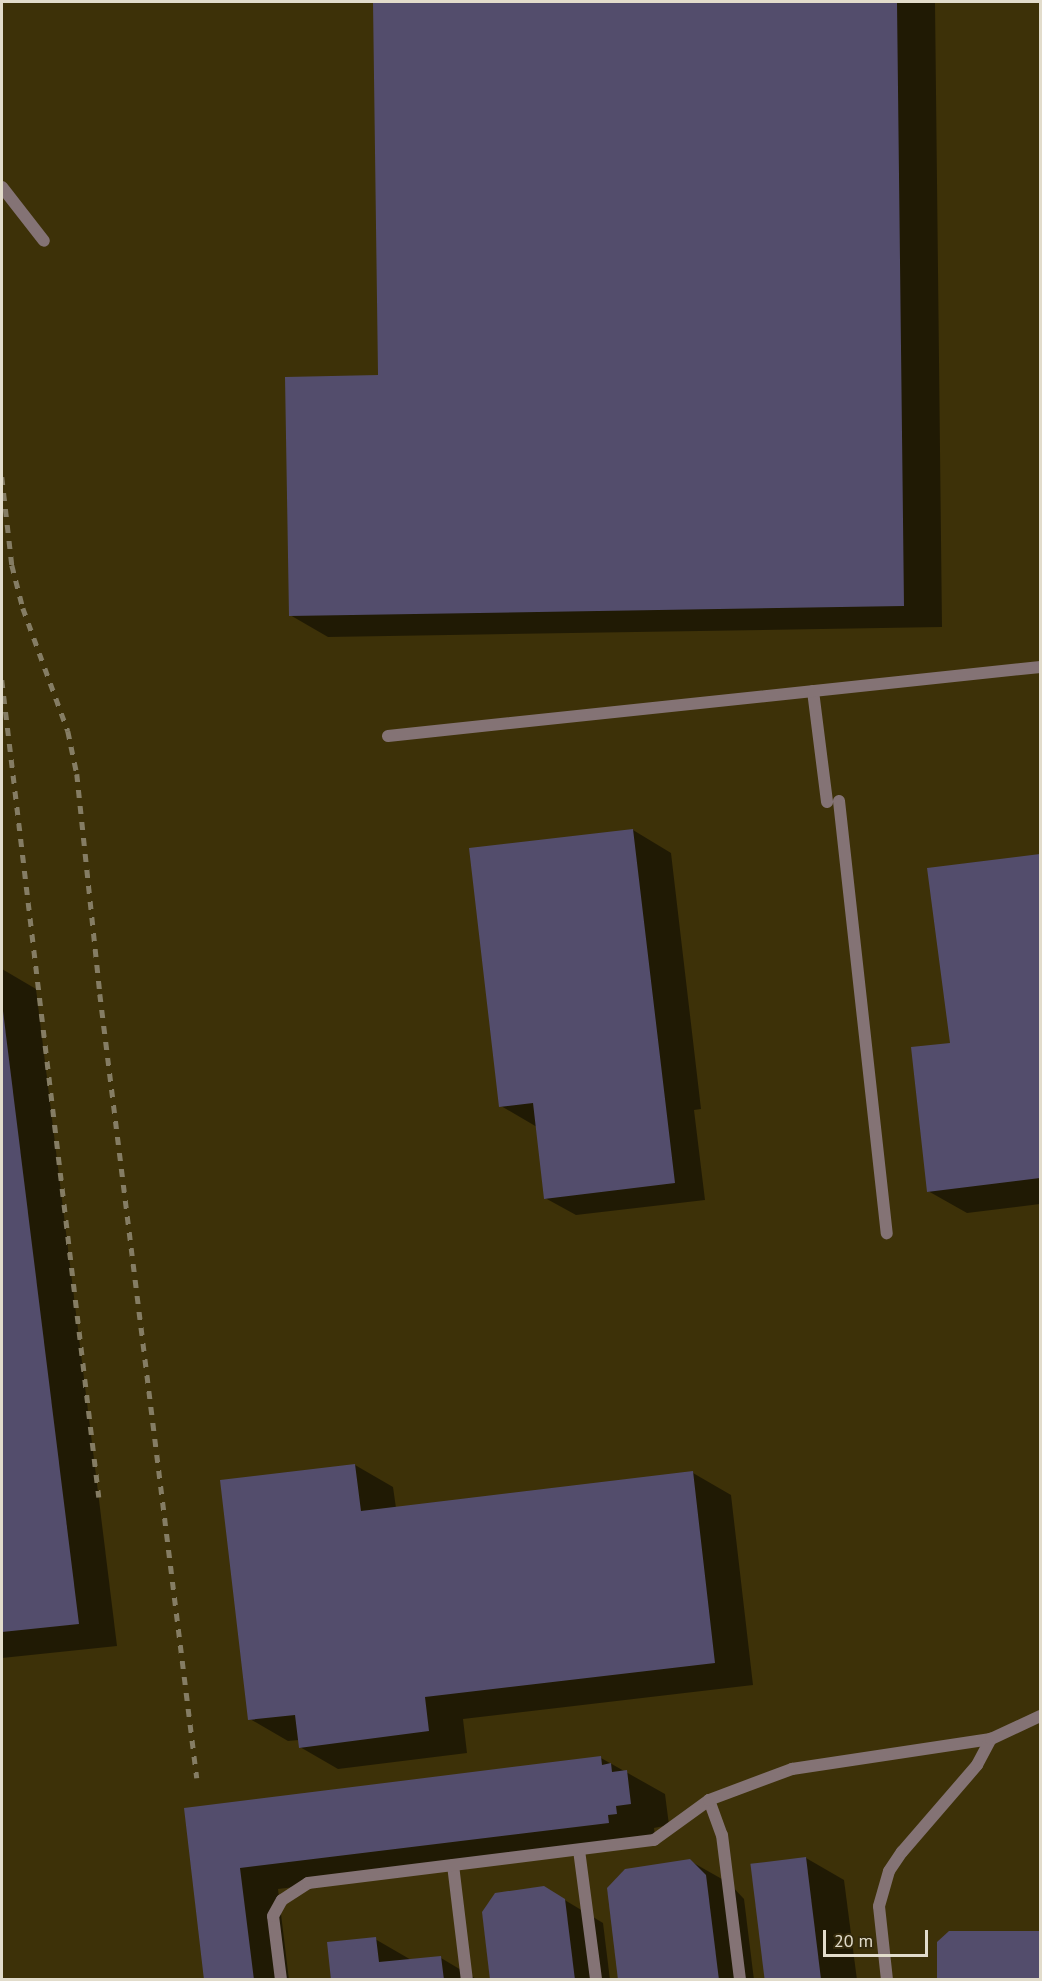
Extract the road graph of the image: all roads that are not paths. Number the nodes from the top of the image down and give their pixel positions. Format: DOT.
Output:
graph roads {
  1 [pos="2,187"];
  2 [pos="44,241"];
  3 [pos="1041,667"];
  4 [pos="813,691"];
  5 [pos="388,736"];
  6 [pos="887,1233"];
  7 [pos="1041,1716"];
  8 [pos="991,1739"];
  9 [pos="709,1800"];
  10 [pos="579,1850"];
  11 [pos="453,1865"];
  12 [pos="281,1980"];
  13 [pos="467,1980"];
  14 [pos="596,1980"];
  15 [pos="740,1980"];
  16 [pos="887,1980"];
  1 -- 2 [label="street"];
  3 -- 4 [label="street"];
  4 -- 5 [label="street"];
  4 -- 6 [label="street"];
  7 -- 8 [label="street"];
  8 -- 9 [label="street"];
  8 -- 16 [label="street"];
  9 -- 10 [label="street"];
  9 -- 15 [label="street"];
  10 -- 11 [label="street"];
  10 -- 14 [label="street"];
  11 -- 12 [label="street"];
  11 -- 13 [label="street"];
}
